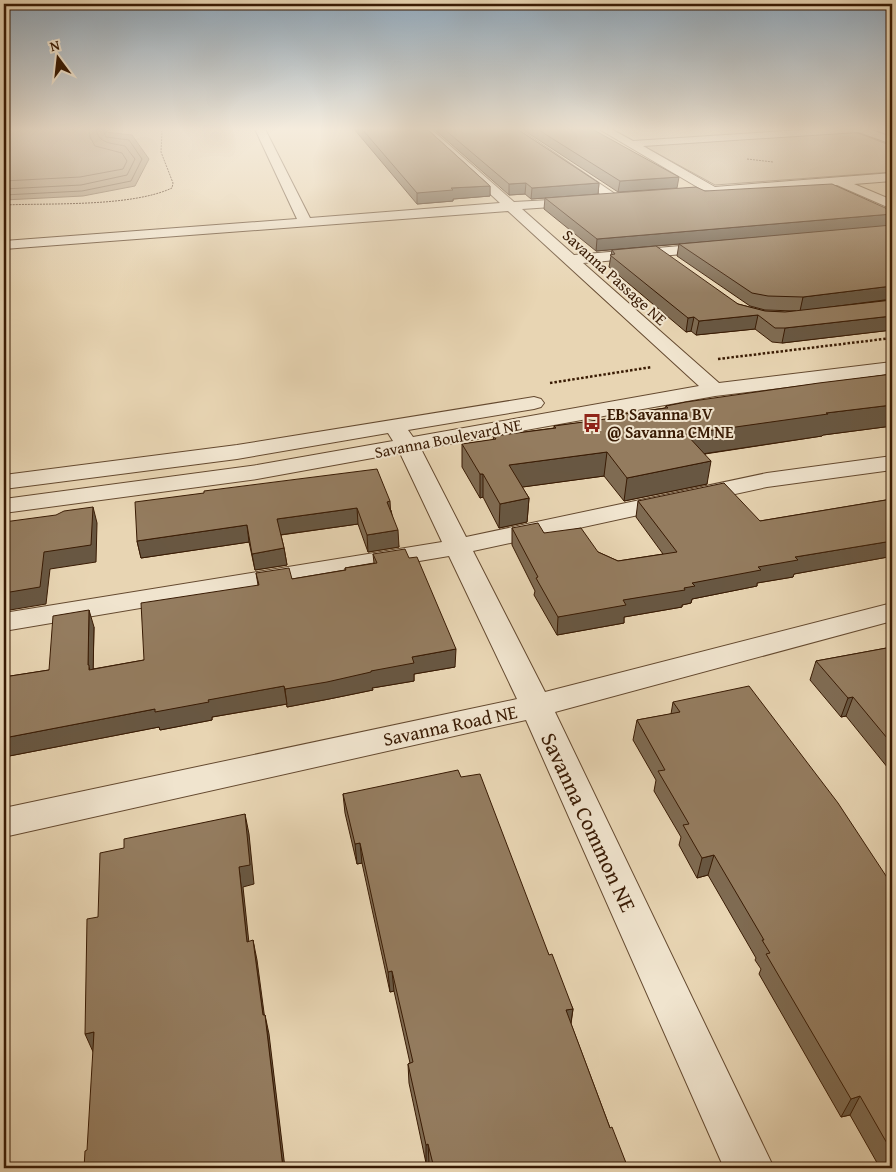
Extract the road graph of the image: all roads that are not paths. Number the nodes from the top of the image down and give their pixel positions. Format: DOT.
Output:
graph roads {
  1 [pos="286,184"];
  2 [pos="487,184"];
  3 [pos="598,184"];
  4 [pos="701,184"];
  5 [pos="805,184"];
  6 [pos="844,184"];
  7 [pos="714,191"];
  8 [pos="654,195"];
  9 [pos="892,205"];
  10 [pos="512,206"];
  11 [pos="305,222"];
  12 [pos="4,245"];
  13 [pos="726,246"];
  14 [pos="658,252"];
  15 [pos="571,260"];
  16 [pos="681,269"];
  17 [pos="892,352"];
  18 [pos="892,368"];
  19 [pos="698,375"];
  20 [pos="716,390"];
  21 [pos="394,427"];
  22 [pos="408,446"];
  23 [pos="892,462"];
  24 [pos="4,482"];
  25 [pos="4,506"];
  26 [pos="458,547"];
  27 [pos="892,612"];
  28 [pos="4,622"];
  29 [pos="536,706"];
  30 [pos="4,823"];
  31 [pos="749,1168"];
  1 -- 11 [label="street"];
  2 -- 10 [label="street, Savanna Passage NE"];
  3 -- 10 [label="street"];
  4 -- 7 [label="street"];
  5 -- 7 [label="street"];
  6 -- 9 [label="street"];
  7 -- 8 [label="street"];
  10 -- 11 [label="street"];
  10 -- 15 [label="street, Savanna Passage NE"];
  11 -- 12 [label="street"];
  13 -- 14 [label="street"];
  14 -- 15 [label="street"];
  14 -- 16 [label="street"];
  15 -- 19 [label="street, Savanna Passage NE"];
  17 -- 19 [label="street, Savanna Boulevard NE"];
  18 -- 20 [label="street, Savanna Boulevard NE"];
  19 -- 20 [label="street, Savanna Passage NE"];
  19 -- 21 [label="street, Savanna Boulevard NE"];
  20 -- 22 [label="street, Savanna Boulevard NE"];
  21 -- 22 [label="street, Savanna Common NE"];
  21 -- 24 [label="street, Savanna Boulevard NE"];
  22 -- 25 [label="street, Savanna Boulevard NE"];
  22 -- 26 [label="street, Savanna Common NE"];
  23 -- 26 [label="street"];
  26 -- 28 [label="street"];
  26 -- 29 [label="street, Savanna Common NE"];
  27 -- 29 [label="street, Savanna Road NE"];
  29 -- 30 [label="street, Savanna Road NE"];
  29 -- 31 [label="street, Savanna Common NE"];
}
